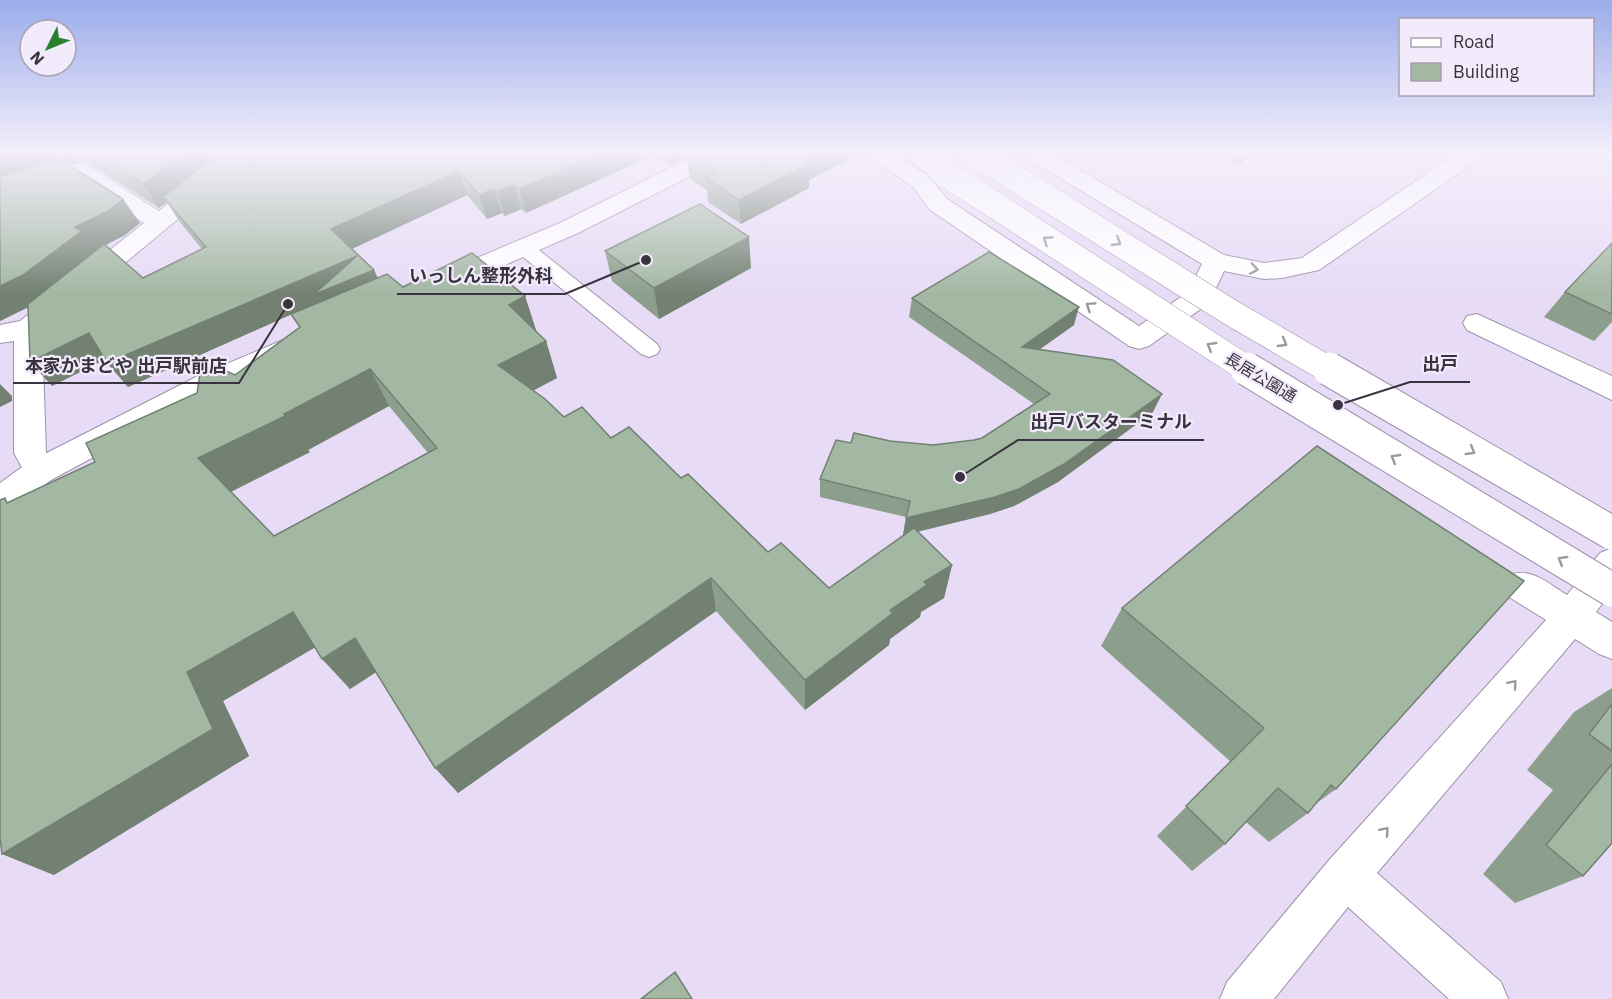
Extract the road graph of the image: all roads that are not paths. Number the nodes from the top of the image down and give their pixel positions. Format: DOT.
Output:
graph roads {
  1 [pos="127,201"];
  2 [pos="187,201"];
  3 [pos="623,201"];
  4 [pos="935,201"];
  5 [pos="987,201"];
  6 [pos="1051,201"];
  7 [pos="1115,201"];
  8 [pos="1403,201"];
  9 [pos="160,222"];
  10 [pos="523,247"];
  11 [pos="1216,261"];
  12 [pos="423,290"];
  13 [pos="1477,323"];
  14 [pos="28,329"];
  15 [pos="0,334"];
  16 [pos="316,336"];
  17 [pos="649,349"];
  18 [pos="1612,389"];
  19 [pos="40,471"];
  20 [pos="0,500"];
  21 [pos="1612,532"];
  22 [pos="1612,563"];
  23 [pos="1522,586"];
  24 [pos="1612,590"];
  25 [pos="1571,617"];
  26 [pos="1612,642"];
  27 [pos="1346,875"];
  28 [pos="1244,999"];
  29 [pos="1484,999"];
  1 -- 9 [label="street"];
  2 -- 9 [label="street"];
  3 -- 10 [label="street"];
  11 -- 4 [label="street, one-way"];
  24 -- 5 [label="street, 長居公園通, one-way, bridge"];
  6 -- 21 [label="street, one-way, bridge"];
  7 -- 11 [label="street"];
  11 -- 8 [label="street, one-way"];
  9 -- 14 [label="street"];
  10 -- 12 [label="street"];
  10 -- 17 [label="lane"];
  13 -- 18 [label="street"];
  14 -- 15 [label="street"];
  14 -- 19 [label="street"];
  16 -- 19 [label="street"];
  19 -- 20 [label="street"];
  22 -- 25 [label="street"];
  23 -- 25 [label="street"];
  25 -- 26 [label="street"];
  27 -- 25 [label="street, one-way"];
  27 -- 28 [label="street"];
  27 -- 29 [label="street"];
}
